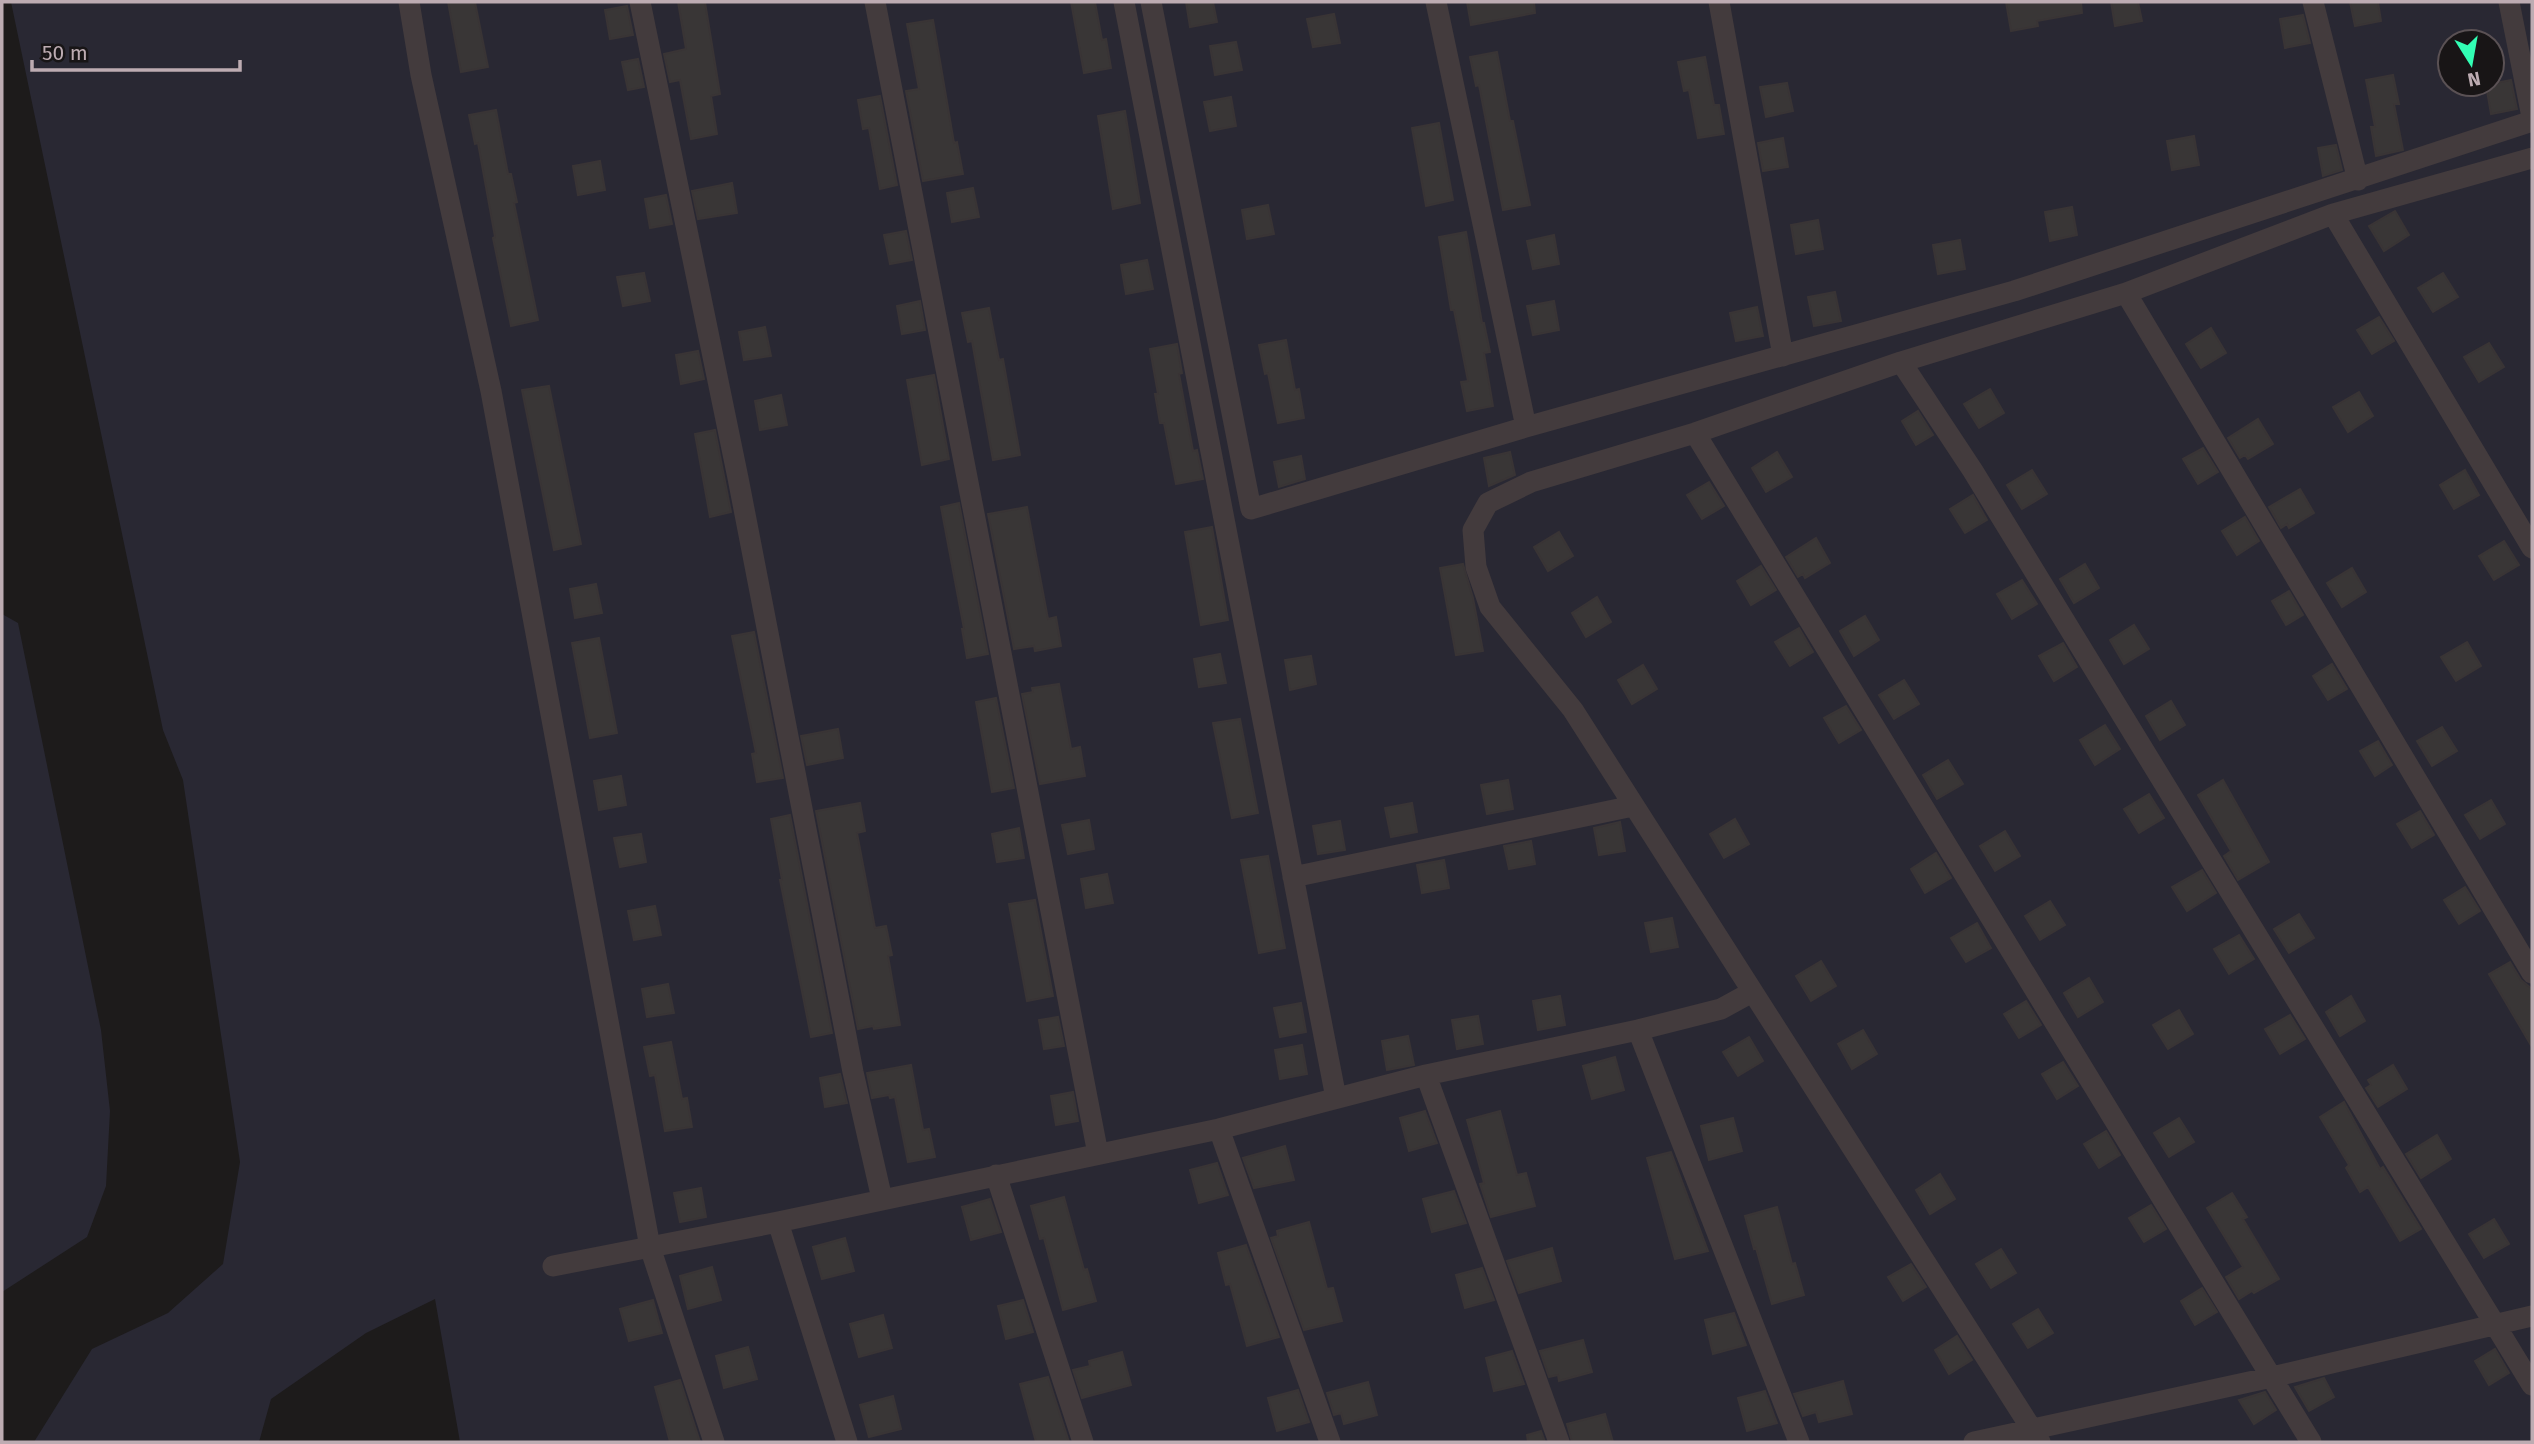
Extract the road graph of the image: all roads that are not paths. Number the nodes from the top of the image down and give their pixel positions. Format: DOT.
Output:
graph roads {
  1 [pos="409,2"];
  2 [pos="640,2"];
  3 [pos="875,2"];
  4 [pos="1124,2"];
  5 [pos="1151,2"];
  6 [pos="1436,2"];
  7 [pos="2313,2"];
  8 [pos="2509,2"];
  9 [pos="1724,3"];
  10 [pos="2532,119"];
  11 [pos="2532,158"];
  12 [pos="2358,180"];
  13 [pos="2333,214"];
  14 [pos="2126,293"];
  15 [pos="1783,355"];
  16 [pos="1901,362"];
  17 [pos="1526,427"];
  18 [pos="1695,433"];
  19 [pos="2532,548"];
  20 [pos="1633,806"];
  21 [pos="1293,877"];
  22 [pos="2532,973"];
  23 [pos="1752,992"];
  24 [pos="1638,1030"];
  25 [pos="1426,1075"];
  26 [pos="1336,1098"];
  27 [pos="1219,1129"];
  28 [pos="1098,1154"];
  29 [pos="996,1175"];
  30 [pos="882,1199"];
  31 [pos="778,1222"];
  32 [pos="650,1247"];
  33 [pos="553,1266"];
  34 [pos="2532,1316"];
  35 [pos="2496,1324"];
  36 [pos="2272,1377"];
  37 [pos="2532,1385"];
  38 [pos="2035,1436"];
  39 [pos="714,1442"];
  40 [pos="847,1442"];
  41 [pos="1083,1442"];
  42 [pos="1331,1442"];
  43 [pos="1559,1442"];
  44 [pos="1799,1442"];
  45 [pos="1974,1442"];
  46 [pos="2311,1442"];
  1 -- 32 [label="lane"];
  2 -- 30 [label="lane"];
  3 -- 28 [label="lane"];
  4 -- 21 [label="lane"];
  5 -- 17 [label="lane"];
  6 -- 17 [label="lane"];
  7 -- 12 [label="lane"];
  8 -- 10 [label="lane"];
  9 -- 15 [label="lane"];
  10 -- 12 [label="lane"];
  11 -- 13 [label="lane"];
  12 -- 15 [label="lane"];
  13 -- 14 [label="lane"];
  13 -- 19 [label="lane"];
  14 -- 16 [label="lane"];
  14 -- 22 [label="lane"];
  15 -- 17 [label="lane"];
  16 -- 18 [label="lane"];
  16 -- 35 [label="lane"];
  18 -- 20 [label="lane"];
  18 -- 36 [label="lane"];
  20 -- 21 [label="lane"];
  20 -- 23 [label="lane"];
  21 -- 26 [label="lane"];
  23 -- 24 [label="lane"];
  23 -- 38 [label="lane"];
  24 -- 25 [label="lane"];
  24 -- 44 [label="lane"];
  25 -- 26 [label="lane"];
  25 -- 43 [label="lane"];
  26 -- 27 [label="lane"];
  27 -- 28 [label="lane"];
  27 -- 42 [label="lane"];
  28 -- 29 [label="lane"];
  29 -- 30 [label="lane"];
  29 -- 41 [label="lane"];
  30 -- 31 [label="lane"];
  31 -- 32 [label="lane"];
  31 -- 40 [label="lane"];
  32 -- 33 [label="lane"];
  32 -- 39 [label="lane"];
  34 -- 35 [label="lane"];
  35 -- 36 [label="lane"];
  35 -- 37 [label="lane"];
  36 -- 38 [label="lane"];
  36 -- 46 [label="lane"];
  38 -- 45 [label="lane"];
}
